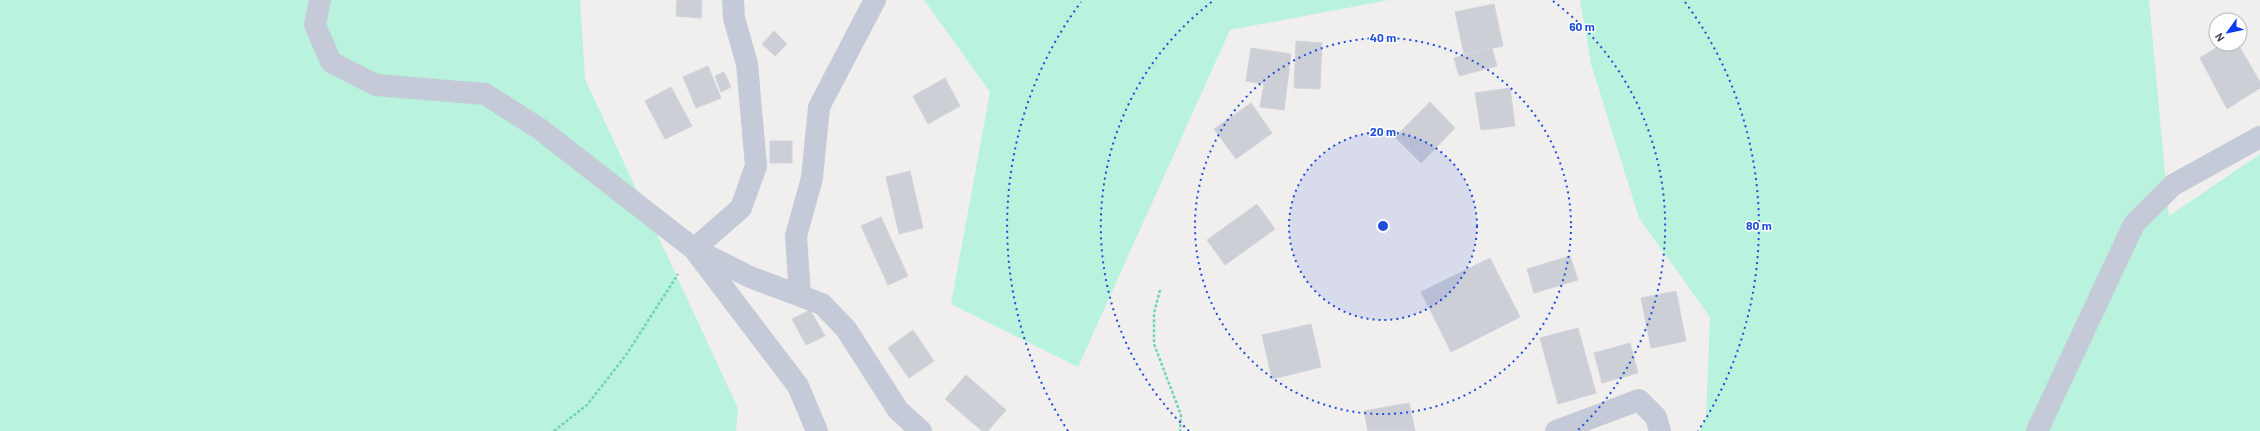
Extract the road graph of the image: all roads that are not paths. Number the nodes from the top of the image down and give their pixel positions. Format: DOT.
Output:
graph roads {
  1 [pos="320,0"];
  2 [pos="733,0"];
  3 [pos="875,0"];
  4 [pos="2260,137"];
  5 [pos="694,249"];
  6 [pos="800,295"];
  7 [pos="817,431"];
  8 [pos="922,431"];
  9 [pos="1556,431"];
  10 [pos="1660,431"];
  11 [pos="2037,431"];
  1 -- 5 [label="street"];
  2 -- 5 [label="street"];
  3 -- 6 [label="street"];
  4 -- 11 [label="street"];
  5 -- 6 [label="street"];
  5 -- 7 [label="street"];
  6 -- 8 [label="street"];
  9 -- 10 [label="street"];
}
